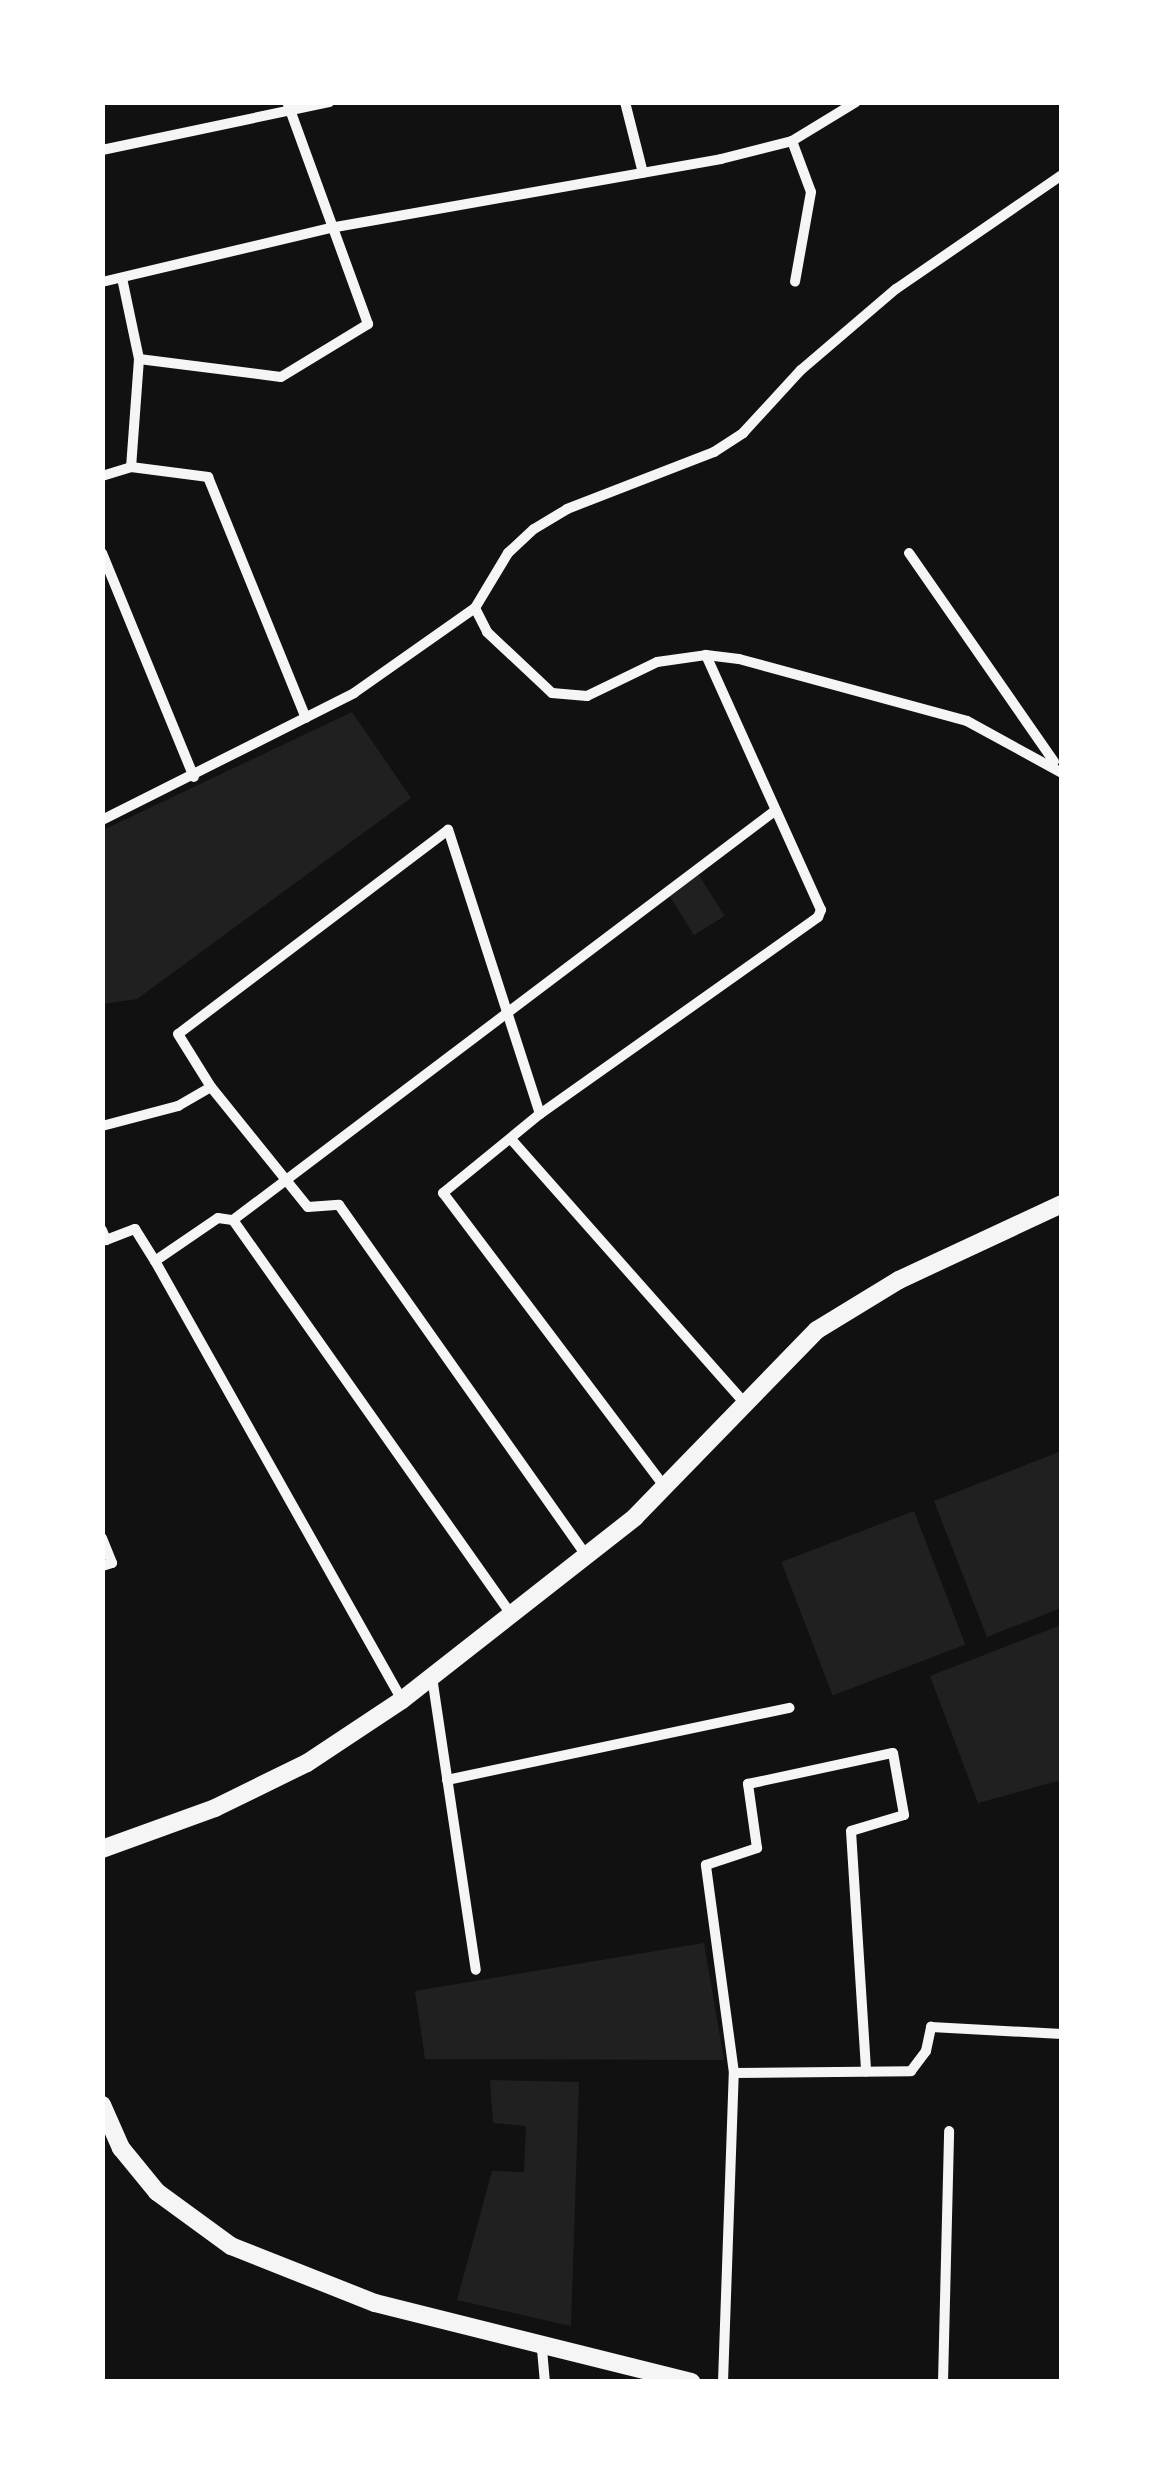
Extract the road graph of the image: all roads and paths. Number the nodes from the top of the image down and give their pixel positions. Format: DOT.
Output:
graph roads {
  1 [pos="329,102"];
  2 [pos="625,102"];
  3 [pos="856,102"];
  4 [pos="288,106"];
  5 [pos="792,140"];
  6 [pos="102,150"];
  7 [pos="643,173"];
  8 [pos="1062,175"];
  9 [pos="330,228"];
  10 [pos="122,278"];
  11 [pos="102,282"];
  12 [pos="795,282"];
  13 [pos="139,358"];
  14 [pos="130,467"];
  15 [pos="102,476"];
  16 [pos="102,553"];
  17 [pos="909,553"];
  18 [pos="476,608"];
  19 [pos="706,655"];
  20 [pos="306,718"];
  21 [pos="1059,768"];
  22 [pos="194,777"];
  23 [pos="102,805"];
  24 [pos="776,810"];
  25 [pos="105,819"];
  26 [pos="509,1015"];
  27 [pos="211,1087"];
  28 [pos="540,1114"];
  29 [pos="102,1126"];
  30 [pos="511,1138"];
  31 [pos="288,1176"];
  32 [pos="1062,1204"];
  33 [pos="233,1220"];
  34 [pos="102,1230"];
  35 [pos="155,1261"];
  36 [pos="742,1400"];
  37 [pos="664,1486"];
  38 [pos="102,1538"];
  39 [pos="588,1558"];
  40 [pos="102,1566"];
  41 [pos="512,1616"];
  42 [pos="432,1677"];
  43 [pos="402,1700"];
  44 [pos="790,1708"];
  45 [pos="448,1780"];
  46 [pos="102,1849"];
  47 [pos="476,1970"];
  48 [pos="1062,2034"];
  49 [pos="866,2072"];
  50 [pos="734,2074"];
  51 [pos="102,2105"];
  52 [pos="948,2130"];
  53 [pos="542,2349"];
  54 [pos="545,2382"];
  55 [pos="691,2382"];
  56 [pos="723,2382"];
  57 [pos="944,2382"];
  1 -- 4 [label="street"];
  2 -- 7 [label="street"];
  3 -- 5 [label="street"];
  4 -- 6 [label="street"];
  4 -- 9 [label="street"];
  5 -- 7 [label="street"];
  5 -- 12 [label="street"];
  7 -- 9 [label="street"];
  8 -- 18 [label="street"];
  9 -- 10 [label="street"];
  9 -- 13 [label="street"];
  10 -- 11 [label="street"];
  10 -- 13 [label="street"];
  13 -- 14 [label="street"];
  14 -- 15 [label="street"];
  14 -- 20 [label="street"];
  16 -- 22 [label="street"];
  17 -- 21 [label="street"];
  18 -- 19 [label="street"];
  18 -- 20 [label="street"];
  19 -- 21 [label="street"];
  19 -- 24 [label="street"];
  20 -- 22 [label="street"];
  22 -- 25 [label="street"];
  23 -- 25 [label="street"];
  24 -- 26 [label="street"];
  24 -- 28 [label="street"];
  26 -- 27 [label="street"];
  26 -- 28 [label="street"];
  26 -- 31 [label="street"];
  27 -- 29 [label="street"];
  27 -- 31 [label="street"];
  28 -- 30 [label="street"];
  30 -- 36 [label="street"];
  30 -- 37 [label="street"];
  31 -- 33 [label="street"];
  31 -- 39 [label="street"];
  32 -- 36 [label="street"];
  33 -- 35 [label="street"];
  33 -- 41 [label="street"];
  34 -- 35 [label="street"];
  35 -- 43 [label="street"];
  36 -- 37 [label="street"];
  37 -- 39 [label="street"];
  38 -- 40 [label="street"];
  39 -- 41 [label="street"];
  41 -- 42 [label="street"];
  42 -- 43 [label="street"];
  42 -- 45 [label="street"];
  43 -- 46 [label="street"];
  44 -- 45 [label="street"];
  45 -- 47 [label="street"];
  48 -- 49 [label="street"];
  49 -- 50 [label="street"];
  49 -- 50 [label="street"];
  50 -- 56 [label="street"];
  51 -- 53 [label="street"];
  52 -- 57 [label="street"];
  53 -- 54 [label="street"];
  53 -- 55 [label="street"];
}
